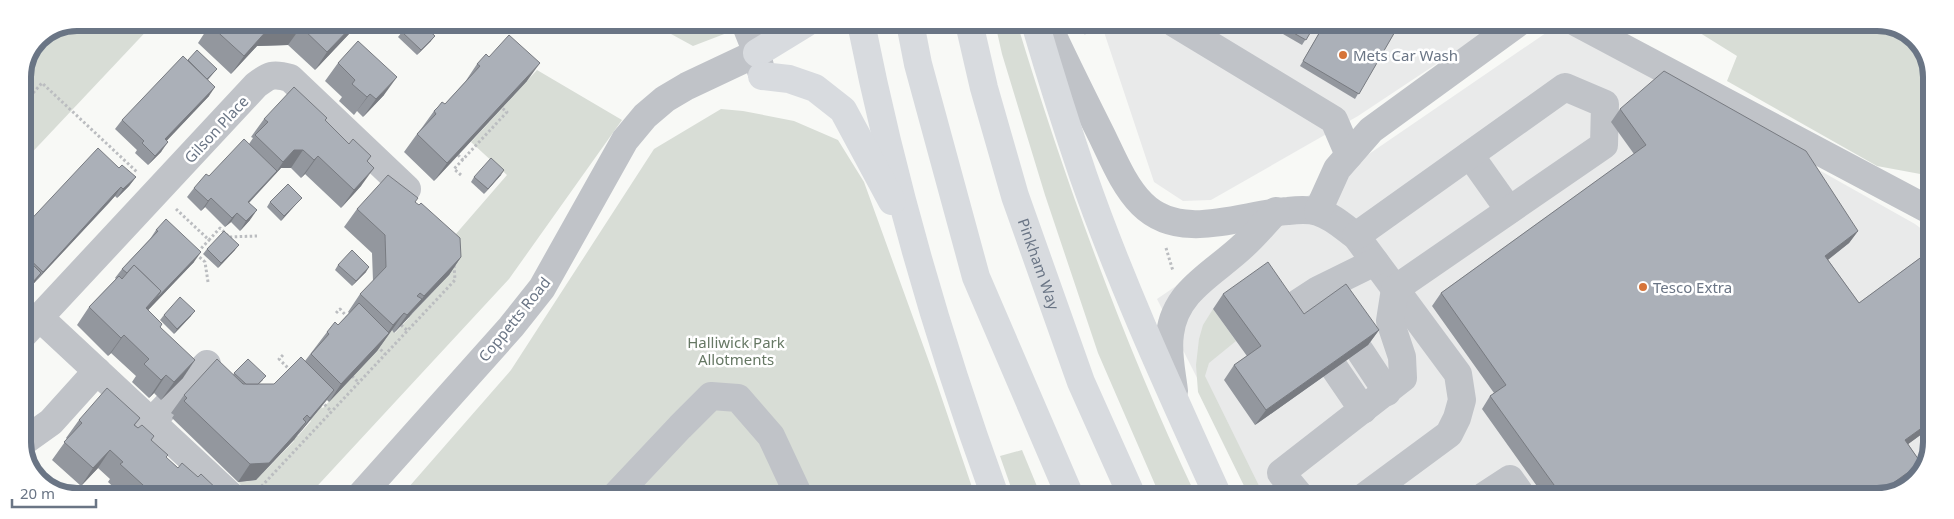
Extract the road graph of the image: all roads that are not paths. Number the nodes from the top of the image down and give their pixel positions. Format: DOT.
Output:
graph roads {
  1 [pos="748,31"];
  2 [pos="797,31"];
  3 [pos="863,31"];
  4 [pos="912,31"];
  5 [pos="971,31"];
  6 [pos="1038,31"];
  7 [pos="1050,31"];
  8 [pos="1187,31"];
  9 [pos="1507,31"];
  10 [pos="1592,31"];
  11 [pos="759,65"];
  12 [pos="1349,155"];
  13 [pos="1470,155"];
  14 [pos="407,189"];
  15 [pos="1923,208"];
  16 [pos="1509,210"];
  17 [pos="1318,211"];
  18 [pos="1276,212"];
  19 [pos="1356,236"];
  20 [pos="913,240"];
  21 [pos="1374,262"];
  22 [pos="1395,289"];
  23 [pos="1303,322"];
  24 [pos="31,326"];
  25 [pos="1360,351"];
  26 [pos="207,364"];
  27 [pos="1335,369"];
  28 [pos="97,371"];
  29 [pos="1387,392"];
  30 [pos="1176,404"];
  31 [pos="1363,410"];
  32 [pos="151,422"];
  33 [pos="31,436"];
  34 [pos="221,488"];
  35 [pos="367,488"];
  36 [pos="623,488"];
  37 [pos="795,488"];
  38 [pos="992,488"];
  39 [pos="1067,488"];
  40 [pos="1128,488"];
  41 [pos="1214,488"];
  42 [pos="1294,488"];
  43 [pos="1376,488"];
  44 [pos="1496,488"];
  45 [pos="1516,488"];
  1 -- 11 [label="street"];
  2 -- 11 [label="highway"];
  3 -- 20 [label="highway"];
  4 -- 39 [label="highway"];
  5 -- 40 [label="highway, Pinkham Way"];
  6 -- 30 [label="highway"];
  7 -- 18 [label="street"];
  8 -- 12 [label="street"];
  9 -- 12 [label="street"];
  10 -- 15 [label="street"];
  11 -- 20 [label="highway"];
  11 -- 35 [label="street, Coppetts Road"];
  12 -- 17 [label="street"];
  13 -- 16 [label="street"];
  13 -- 16 [label="street"];
  13 -- 19 [label="street"];
  14 -- 24 [label="street, Gilson Place"];
  16 -- 22 [label="street"];
  17 -- 18 [label="street"];
  17 -- 19 [label="street"];
  18 -- 30 [label="street"];
  19 -- 21 [label="street"];
  20 -- 38 [label="highway"];
  21 -- 22 [label="street"];
  21 -- 23 [label="street"];
  22 -- 29 [label="street"];
  22 -- 43 [label="street"];
  24 -- 28 [label="street, Gilson Place"];
  25 -- 29 [label="street"];
  26 -- 32 [label="street"];
  27 -- 31 [label="street"];
  28 -- 32 [label="street, Gilson Place"];
  28 -- 33 [label="street"];
  29 -- 31 [label="street"];
  30 -- 41 [label="highway"];
  31 -- 42 [label="street"];
  32 -- 34 [label="street, Gilson Place"];
  36 -- 37 [label="street"];
  44 -- 45 [label="street"];
}
